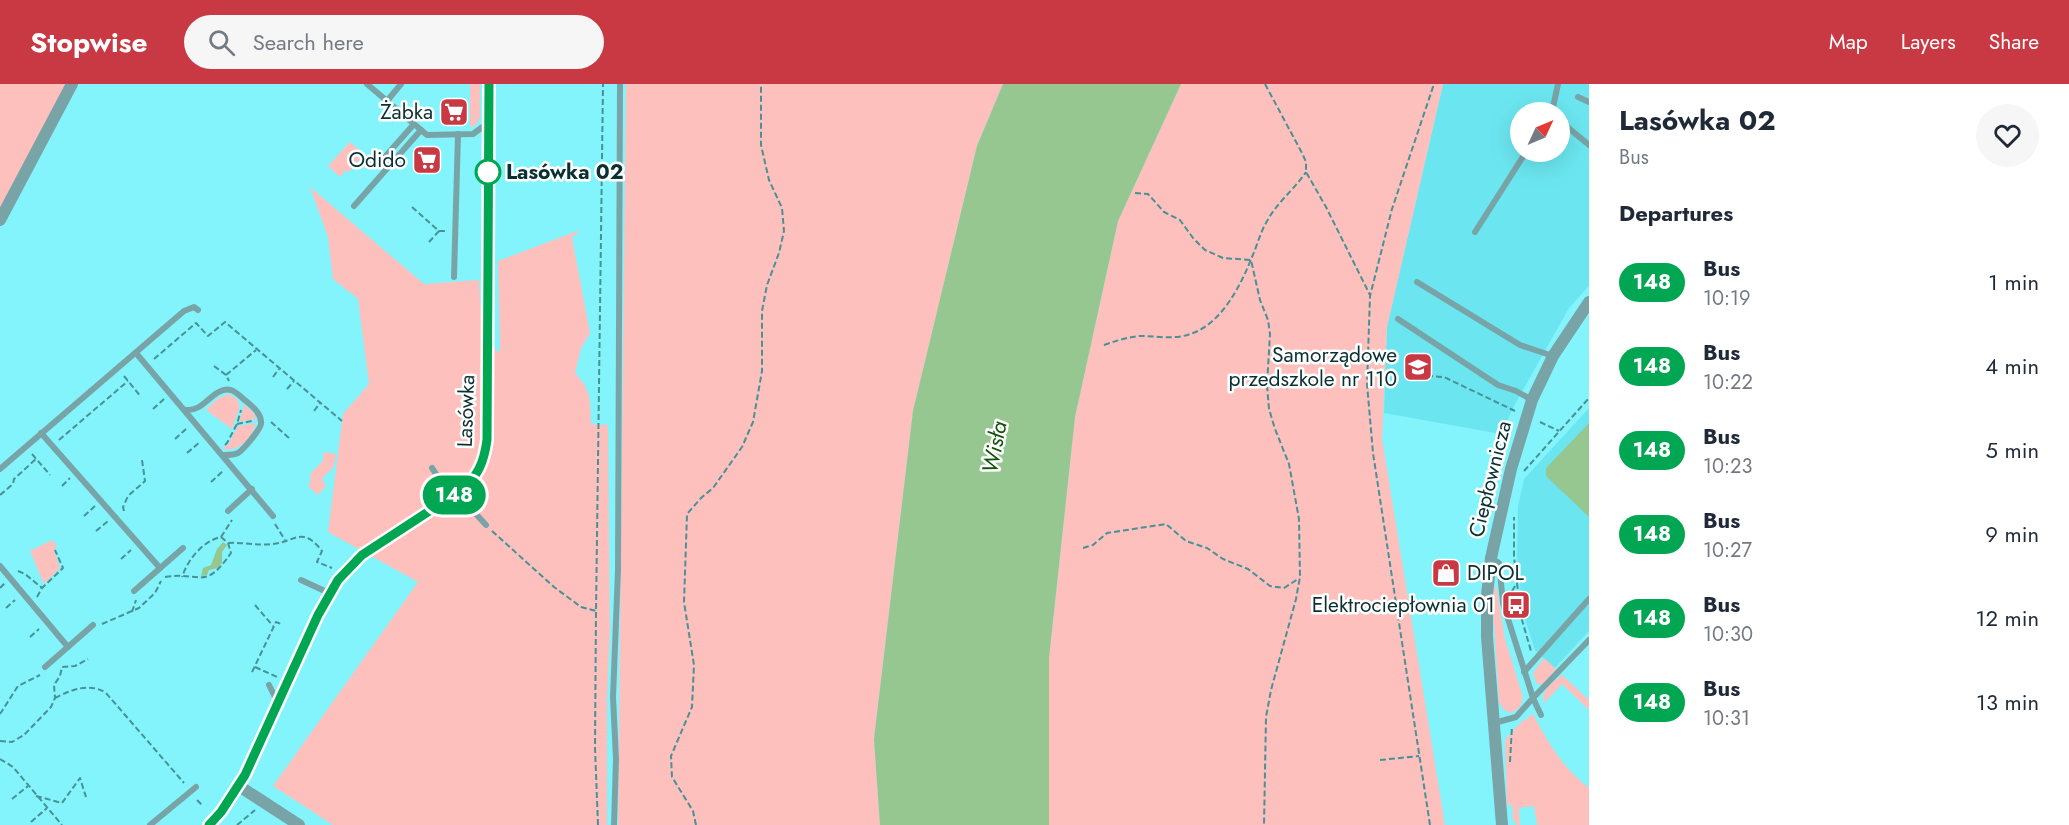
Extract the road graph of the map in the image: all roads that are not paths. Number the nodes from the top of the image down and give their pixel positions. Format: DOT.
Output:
graph roads {
  1 [pos="72,84"];
  2 [pos="367,84"];
  3 [pos="401,84"];
  4 [pos="489,84"];
  5 [pos="620,84"];
  6 [pos="1558,84"];
  7 [pos="1578,97"];
  8 [pos="387,101"];
  9 [pos="1554,102"];
  10 [pos="1589,102"];
  11 [pos="489,122"];
  12 [pos="414,124"];
  13 [pos="1570,129"];
  14 [pos="421,130"];
  15 [pos="458,134"];
  16 [pos="1589,145"];
  17 [pos="1520,162"];
  18 [pos="377,166"];
  19 [pos="354,206"];
  20 [pos="0,220"];
  21 [pos="1475,232"];
  22 [pos="454,277"];
  23 [pos="1418,282"];
  24 [pos="198,310"];
  25 [pos="1587,310"];
  26 [pos="1398,319"];
  27 [pos="138,352"];
  28 [pos="1553,356"];
  29 [pos="1532,400"];
  30 [pos="185,410"];
  31 [pos="41,433"];
  32 [pos="224,455"];
  33 [pos="432,468"];
  34 [pos="0,469"];
  35 [pos="252,489"];
  36 [pos="456,494"];
  37 [pos="228,511"];
  38 [pos="273,516"];
  39 [pos="486,525"];
  40 [pos="183,548"];
  41 [pos="1491,558"];
  42 [pos="0,566"];
  43 [pos="160,568"];
  44 [pos="301,580"];
  45 [pos="134,591"];
  46 [pos="329,593"];
  47 [pos="1589,599"];
  48 [pos="95,626"];
  49 [pos="1589,640"];
  50 [pos="68,647"];
  51 [pos="45,670"];
  52 [pos="1524,672"];
  53 [pos="269,685"];
  54 [pos="1533,699"];
  55 [pos="278,702"];
  56 [pos="1541,715"];
  57 [pos="1493,723"];
  58 [pos="239,786"];
  59 [pos="196,787"];
  60 [pos="150,825"];
  61 [pos="209,825"];
  62 [pos="299,825"];
  63 [pos="614,825"];
  64 [pos="1502,825"];
  1 -- 20 [label="street"];
  2 -- 8 [label="lane"];
  3 -- 8 [label="lane"];
  4 -- 11 [label="street, Lasówka"];
  5 -- 63 [label="lane"];
  6 -- 9 [label="lane"];
  7 -- 10 [label="lane"];
  8 -- 12 [label="lane"];
  11 -- 15 [label="lane"];
  11 -- 36 [label="street, Lasówka"];
  12 -- 14 [label="lane"];
  12 -- 18 [label="lane"];
  13 -- 16 [label="lane"];
  14 -- 15 [label="lane"];
  14 -- 19 [label="lane"];
  15 -- 22 [label="lane"];
  17 -- 21 [label="lane"];
  23 -- 28 [label="lane"];
  24 -- 27 [label="lane"];
  25 -- 28 [label="street, Ciepłownicza"];
  26 -- 29 [label="lane"];
  27 -- 30 [label="lane"];
  27 -- 31 [label="lane"];
  28 -- 29 [label="street, Ciepłownicza"];
  29 -- 41 [label="street, Ciepłownicza"];
  30 -- 32 [label="lane"];
  30 -- 32 [label="lane"];
  31 -- 34 [label="lane"];
  31 -- 43 [label="lane"];
  32 -- 35 [label="lane"];
  33 -- 36 [label="lane"];
  35 -- 37 [label="lane"];
  35 -- 38 [label="lane"];
  36 -- 39 [label="lane"];
  36 -- 46 [label="street, Lasówka"];
  40 -- 43 [label="lane"];
  41 -- 52 [label="lane"];
  41 -- 57 [label="street, Ciepłownicza"];
  42 -- 50 [label="lane"];
  43 -- 45 [label="lane"];
  44 -- 46 [label="lane"];
  46 -- 55 [label="street, Lasówka"];
  47 -- 52 [label="lane"];
  48 -- 50 [label="lane"];
  49 -- 54 [label="lane"];
  50 -- 51 [label="lane"];
  52 -- 54 [label="lane"];
  53 -- 55 [label="lane"];
  54 -- 56 [label="lane"];
  54 -- 57 [label="lane"];
  55 -- 58 [label="street, Lasówka"];
  57 -- 64 [label="street, Ciepłownicza"];
  58 -- 61 [label="street, Lasówka"];
  58 -- 62 [label="street"];
  59 -- 60 [label="lane"];
}
